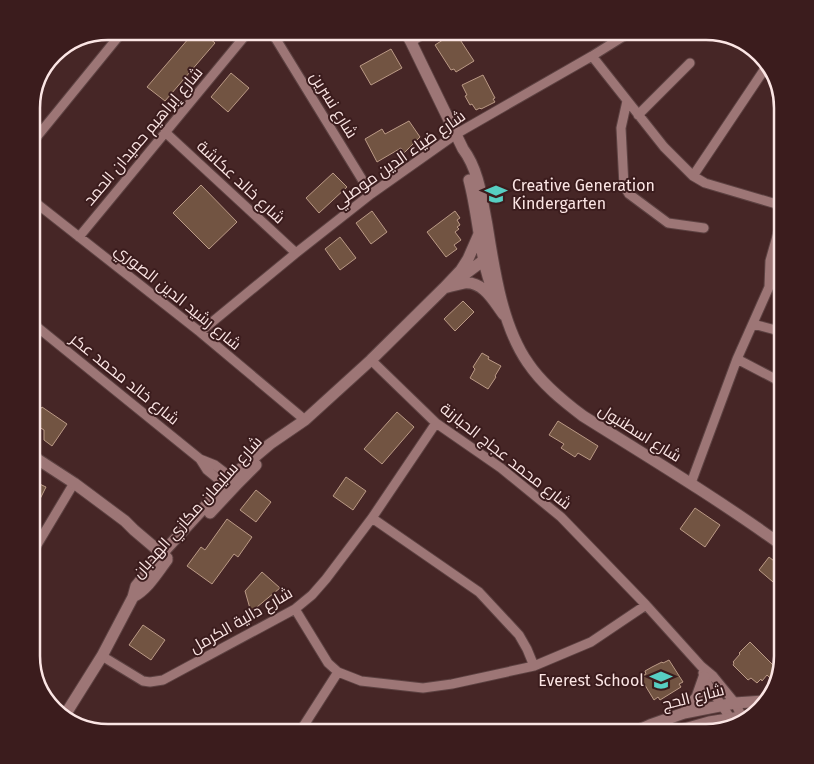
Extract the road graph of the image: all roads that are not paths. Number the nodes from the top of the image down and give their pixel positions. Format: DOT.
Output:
graph roads {
  1 [pos="116,40"];
  2 [pos="242,40"];
  3 [pos="277,40"];
  4 [pos="414,40"];
  5 [pos="618,40"];
  6 [pos="411,42"];
  7 [pos="592,56"];
  8 [pos="690,63"];
  9 [pos="763,72"];
  10 [pos="627,101"];
  11 [pos="638,116"];
  12 [pos="165,132"];
  13 [pos="40,133"];
  14 [pos="456,134"];
  15 [pos="463,149"];
  16 [pos="693,176"];
  17 [pos="371,194"];
  18 [pos="774,203"];
  19 [pos="40,206"];
  20 [pos="704,228"];
  21 [pos="479,234"];
  22 [pos="79,237"];
  23 [pos="490,244"];
  24 [pos="774,247"];
  25 [pos="296,253"];
  26 [pos="484,260"];
  27 [pos="774,281"];
  28 [pos="769,287"];
  29 [pos="444,288"];
  30 [pos="508,320"];
  31 [pos="753,324"];
  32 [pos="40,329"];
  33 [pos="774,330"];
  34 [pos="200,332"];
  35 [pos="737,359"];
  36 [pos="371,360"];
  37 [pos="774,378"];
  38 [pos="305,420"];
  39 [pos="436,423"];
  40 [pos="40,461"];
  41 [pos="74,483"];
  42 [pos="691,483"];
  43 [pos="231,484"];
  44 [pos="372,518"];
  45 [pos="40,540"];
  46 [pos="774,540"];
  47 [pos="168,553"];
  48 [pos="646,604"];
  49 [pos="295,609"];
  50 [pos="102,656"];
  51 [pos="534,666"];
  52 [pos="338,672"];
  53 [pos="703,672"];
  54 [pos="756,702"];
  55 [pos="735,703"];
  56 [pos="722,705"];
  57 [pos="68,710"];
  58 [pos="684,713"];
  59 [pos="739,715"];
  60 [pos="738,716"];
  61 [pos="733,718"];
  62 [pos="305,724"];
  63 [pos="653,724"];
  64 [pos="704,724"];
  1 -- 13 [label="street"];
  2 -- 12 [label="street, شارع إبراهيم حميدان الحمد"];
  3 -- 17 [label="street, شارع نسرين"];
  4 -- 6 [label="street"];
  5 -- 7 [label="street, شارع ضياء الدين موصلي"];
  6 -- 14 [label="street, شارع اسطنبول"];
  7 -- 10 [label="street"];
  7 -- 14 [label="street, شارع ضياء الدين موصلي"];
  8 -- 11 [label="street"];
  9 -- 16 [label="street"];
  10 -- 11 [label="street"];
  10 -- 20 [label="street"];
  11 -- 16 [label="street"];
  12 -- 22 [label="street, شارع إبراهيم حميدان الحمد"];
  12 -- 25 [label="street, شارع خالد عكاشة"];
  14 -- 15 [label="street, شارع اسطنبول"];
  14 -- 17 [label="street, شارع ضياء الدين موصلي"];
  15 -- 21 [label="street, شارع اسطنبول"];
  15 -- 23 [label="street, شارع اسطنبول"];
  16 -- 18 [label="street"];
  17 -- 25 [label="street, شارع ضياء الدين موصلي"];
  19 -- 22 [label="street, شارع رشيد الدين الصوري"];
  21 -- 26 [label="street, شارع اسطنبول"];
  21 -- 29 [label="street, شارع سليمان مكازي الهدبان"];
  22 -- 34 [label="street, شارع رشيد الدين الصوري"];
  23 -- 26 [label="street"];
  23 -- 30 [label="street, شارع اسطنبول"];
  24 -- 28 [label="street"];
  25 -- 34 [label="street, شارع ضياء الدين موصلي"];
  26 -- 29 [label="street, شارع سليمان مكازي الهدبان"];
  26 -- 30 [label="street, شارع اسطنبول"];
  27 -- 28 [label="street"];
  28 -- 31 [label="street"];
  29 -- 30 [label="street"];
  29 -- 36 [label="street, شارع سليمان مكازي الهدبان"];
  30 -- 42 [label="street, شارع اسطنبول"];
  31 -- 33 [label="street"];
  31 -- 35 [label="street"];
  32 -- 43 [label="street, شارع خالد محمد عكر"];
  34 -- 38 [label="street, شارع رشيد الدين الصوري"];
  35 -- 37 [label="street"];
  35 -- 42 [label="street"];
  36 -- 38 [label="street, شارع سليمان مكازي الهدبان"];
  36 -- 39 [label="street, شارع محمد عجاج الحبارنة"];
  38 -- 43 [label="street, شارع سليمان مكازي الهدبان"];
  39 -- 44 [label="street, شارع دالية الكرمل"];
  39 -- 48 [label="street, شارع محمد عجاج الحبارنة"];
  40 -- 41 [label="street"];
  41 -- 45 [label="street"];
  41 -- 47 [label="street"];
  42 -- 46 [label="street, شارع اسطنبول"];
  43 -- 47 [label="street, شارع سليمان مكازي الهدبان"];
  44 -- 49 [label="street, شارع دالية الكرمل"];
  44 -- 51 [label="street"];
  47 -- 50 [label="street, شارع سليمان مكازي الهدبان"];
  48 -- 51 [label="street"];
  48 -- 53 [label="street, شارع محمد عجاج الحبارنة"];
  49 -- 50 [label="street, شارع دالية الكرمل"];
  49 -- 52 [label="street"];
  50 -- 57 [label="street, شارع سليمان مكازي الهدبان"];
  51 -- 52 [label="street"];
  52 -- 62 [label="street"];
  53 -- 55 [label="street, شارع محمد عجاج الحبارنة"];
  53 -- 56 [label="street, شارع محمد عجاج الحبارنة"];
  53 -- 58 [label="street"];
  54 -- 55 [label="street, شارع الحج"];
  55 -- 56 [label="street, شارع الحج"];
  55 -- 59 [label="street, شارع محمد عجاج الحبارنة"];
  56 -- 58 [label="street, شارع الحج"];
  56 -- 60 [label="street, شارع محمد عجاج الحبارنة"];
  58 -- 63 [label="street, شارع الحج"];
  61 -- 64 [label="street, شارع الحج"];
}
